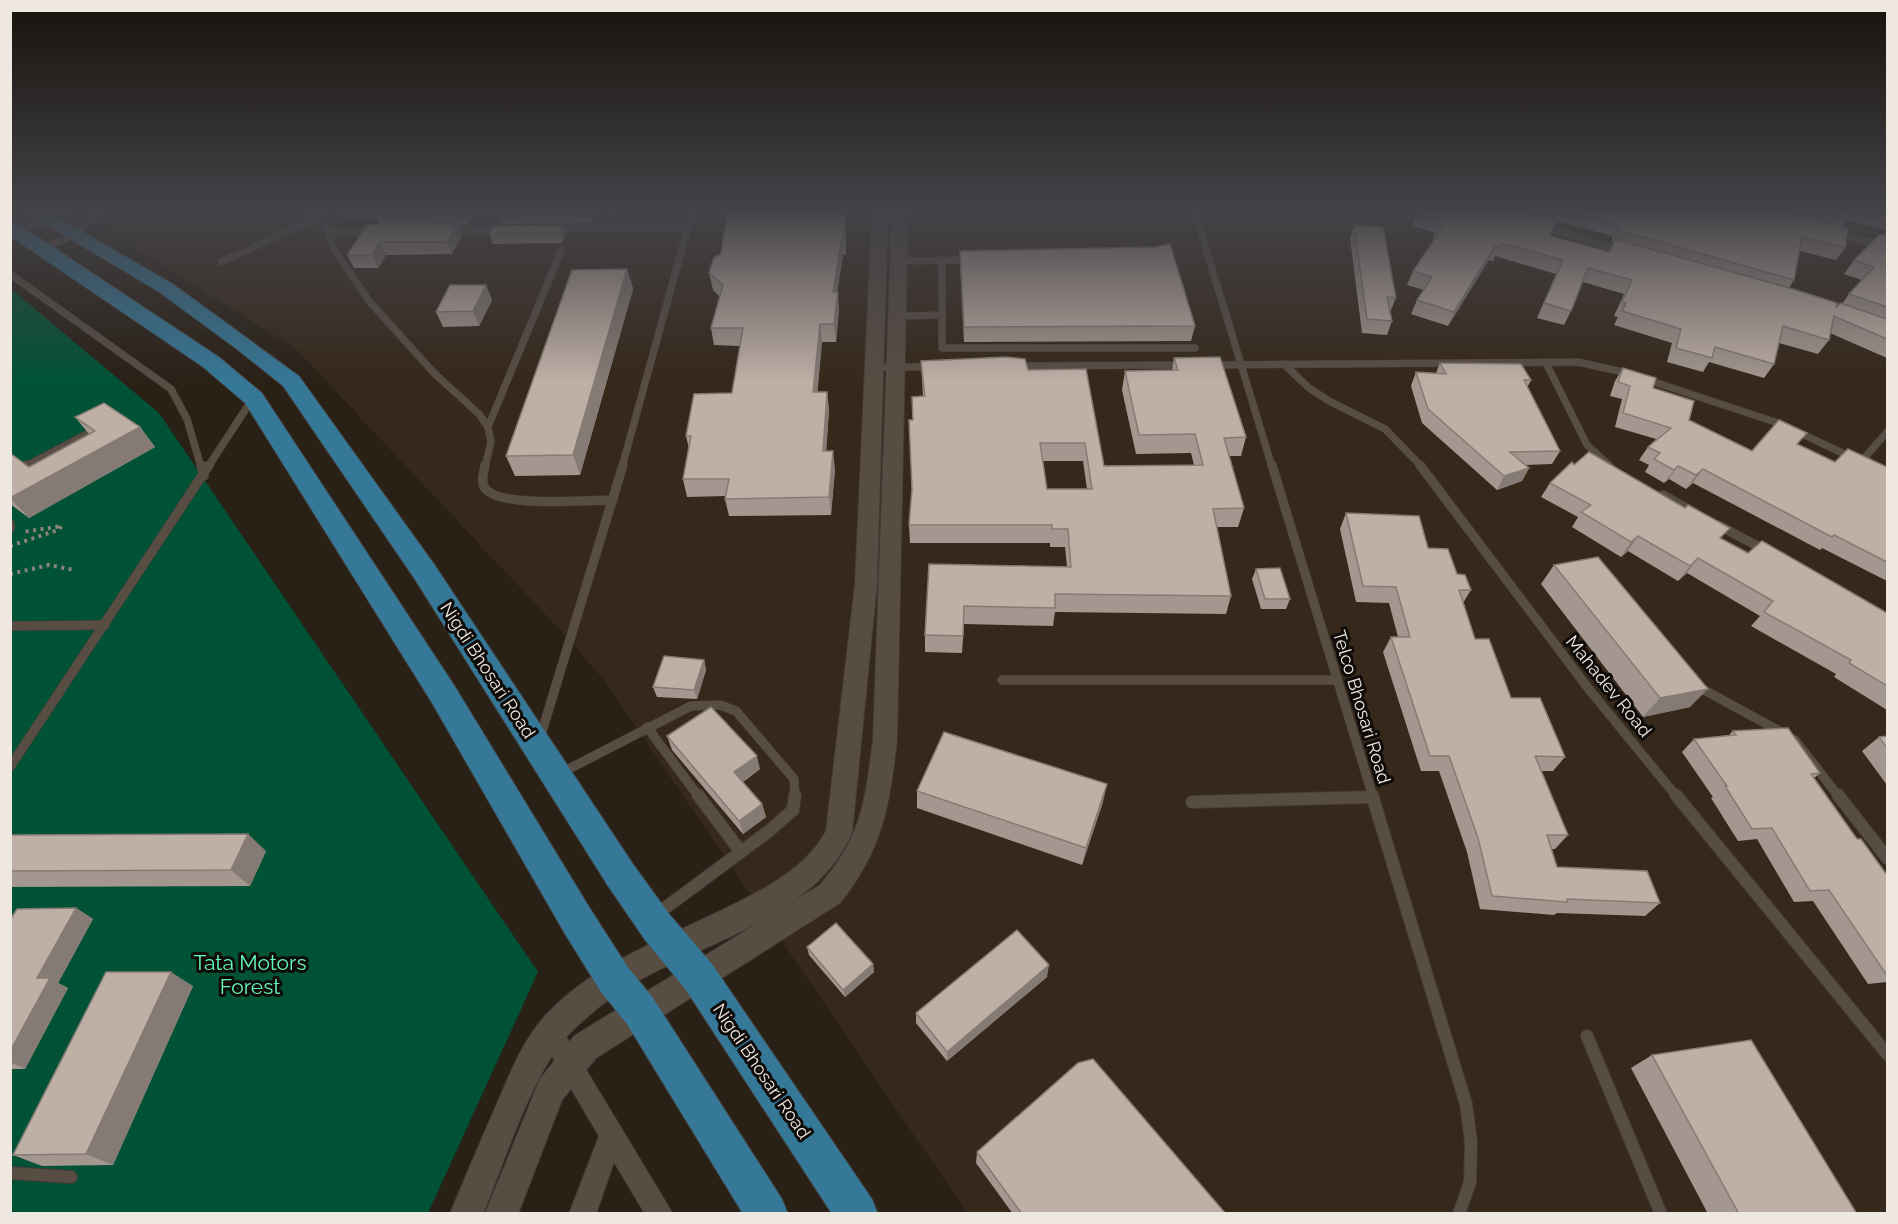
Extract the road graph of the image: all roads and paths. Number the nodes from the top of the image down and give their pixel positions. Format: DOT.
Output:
graph roads {
  1 [pos="73,269"];
  2 [pos="130,269"];
  3 [pos="348,269"];
  4 [pos="554,269"];
  5 [pos="676,269"];
  6 [pos="882,269"];
  7 [pos="899,269"];
  8 [pos="942,269"];
  9 [pos="1212,269"];
  10 [pos="10,274"];
  11 [pos="942,315"];
  12 [pos="898,316"];
  13 [pos="1195,348"];
  14 [pos="1546,363"];
  15 [pos="1241,364"];
  16 [pos="1284,364"];
  17 [pos="1194,365"];
  18 [pos="1206,365"];
  19 [pos="1004,366"];
  20 [pos="885,367"];
  21 [pos="944,367"];
  22 [pos="254,398"];
  23 [pos="110,422"];
  24 [pos="488,428"];
  25 [pos="1887,431"];
  26 [pos="1861,462"];
  27 [pos="1870,466"];
  28 [pos="1618,470"];
  29 [pos="10,474"];
  30 [pos="204,476"];
  31 [pos="1657,492"];
  32 [pos="613,500"];
  33 [pos="21,533"];
  34 [pos="10,546"];
  35 [pos="1772,554"];
  36 [pos="74,570"];
  37 [pos="10,574"];
  38 [pos="105,625"];
  39 [pos="10,626"];
  40 [pos="1682,678"];
  41 [pos="1002,680"];
  42 [pos="1337,680"];
  43 [pos="647,727"];
  44 [pos="538,746"];
  45 [pos="10,767"];
  46 [pos="557,775"];
  47 [pos="1372,797"];
  48 [pos="1192,802"];
  49 [pos="741,852"];
  50 [pos="1887,859"];
  51 [pos="651,919"];
  52 [pos="672,948"];
  53 [pos="699,977"];
  54 [pos="614,979"];
  55 [pos="640,1011"];
  56 [pos="550,1033"];
  57 [pos="1587,1036"];
  58 [pos="1887,1055"];
  59 [pos="568,1064"];
  60 [pos="612,1137"];
  61 [pos="10,1173"];
  62 [pos="71,1177"];
  63 [pos="466,1214"];
  64 [pos="501,1214"];
  65 [pos="582,1214"];
  66 [pos="660,1214"];
  67 [pos="767,1214"];
  68 [pos="857,1214"];
  69 [pos="1459,1214"];
  70 [pos="1661,1214"];
  1 -- 22 [label="main road"];
  2 -- 44 [label="main road, Nigdi Bhosari Road"];
  3 -- 24 [label="lane"];
  4 -- 24 [label="lane"];
  5 -- 32 [label="lane"];
  6 -- 20 [label="street"];
  7 -- 12 [label="street"];
  8 -- 11 [label="lane"];
  9 -- 15 [label="lane, Telco Bhosari Road"];
  10 -- 30 [label="lane"];
  11 -- 12 [label="lane"];
  11 -- 13 [label="lane"];
  12 -- 20 [label="street"];
  14 -- 16 [label="lane"];
  14 -- 26 [label="lane"];
  14 -- 28 [label="lane"];
  15 -- 16 [label="lane"];
  15 -- 18 [label="lane"];
  15 -- 42 [label="lane, Telco Bhosari Road"];
  16 -- 58 [label="lane, Mahadev Road"];
  17 -- 19 [label="lane"];
  20 -- 21 [label="lane"];
  20 -- 52 [label="street"];
  20 -- 53 [label="street"];
  22 -- 30 [label="lane"];
  22 -- 54 [label="main road"];
  23 -- 29 [label="lane"];
  24 -- 32 [label="lane"];
  25 -- 26 [label="lane"];
  26 -- 27 [label="lane"];
  30 -- 38 [label="lane"];
  31 -- 35 [label="lane"];
  32 -- 44 [label="lane"];
  33 -- 34 [label="path"];
  36 -- 37 [label="path"];
  38 -- 39 [label="lane"];
  38 -- 45 [label="lane"];
  40 -- 50 [label="lane"];
  41 -- 42 [label="lane"];
  42 -- 47 [label="lane, Telco Bhosari Road"];
  43 -- 46 [label="lane"];
  43 -- 49 [label="lane"];
  43 -- 49 [label="lane"];
  44 -- 46 [label="main road, Nigdi Bhosari Road"];
  46 -- 51 [label="main road, Nigdi Bhosari Road"];
  47 -- 48 [label="lane"];
  47 -- 69 [label="lane, Telco Bhosari Road"];
  49 -- 51 [label="lane"];
  51 -- 52 [label="main road, Nigdi Bhosari Road"];
  52 -- 53 [label="main road, Nigdi Bhosari Road"];
  52 -- 54 [label="street"];
  53 -- 55 [label="street"];
  53 -- 68 [label="main road, Nigdi Bhosari Road"];
  54 -- 55 [label="main road"];
  54 -- 56 [label="street"];
  55 -- 59 [label="street"];
  55 -- 67 [label="main road"];
  56 -- 59 [label="street"];
  56 -- 63 [label="street"];
  57 -- 70 [label="lane"];
  59 -- 60 [label="street"];
  59 -- 64 [label="street"];
  60 -- 65 [label="street"];
  60 -- 66 [label="street"];
  61 -- 62 [label="lane"];
}
